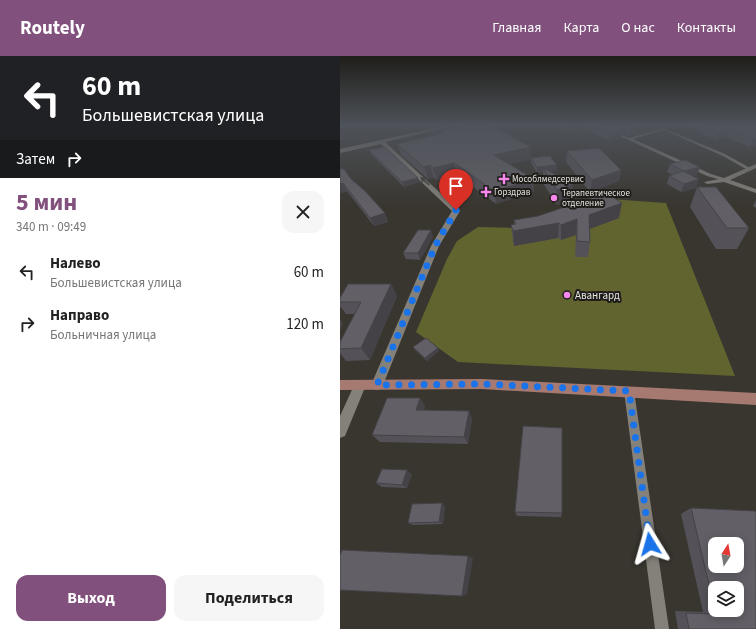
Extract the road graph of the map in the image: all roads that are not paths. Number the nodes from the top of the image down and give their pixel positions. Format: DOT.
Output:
graph roads {
  1 [pos="393,152"];
  2 [pos="658,152"];
  3 [pos="715,152"];
  4 [pos="756,166"];
  5 [pos="748,168"];
  6 [pos="725,180"];
  7 [pos="707,182"];
  8 [pos="756,191"];
  9 [pos="340,385"];
  10 [pos="360,385"];
  11 [pos="377,385"];
  12 [pos="629,391"];
  13 [pos="756,399"];
  14 [pos="340,431"];
  15 [pos="662,629"];
  11 -- 1 [label="street, one-way"];
  2 -- 6 [label="lane"];
  3 -- 5 [label="lane"];
  4 -- 5 [label="street"];
  5 -- 6 [label="street"];
  6 -- 7 [label="street"];
  6 -- 8 [label="street"];
  9 -- 10 [label="main road"];
  10 -- 11 [label="main road"];
  10 -- 14 [label="street"];
  11 -- 12 [label="main road"];
  12 -- 13 [label="main road"];
  12 -- 15 [label="lane"];
}
